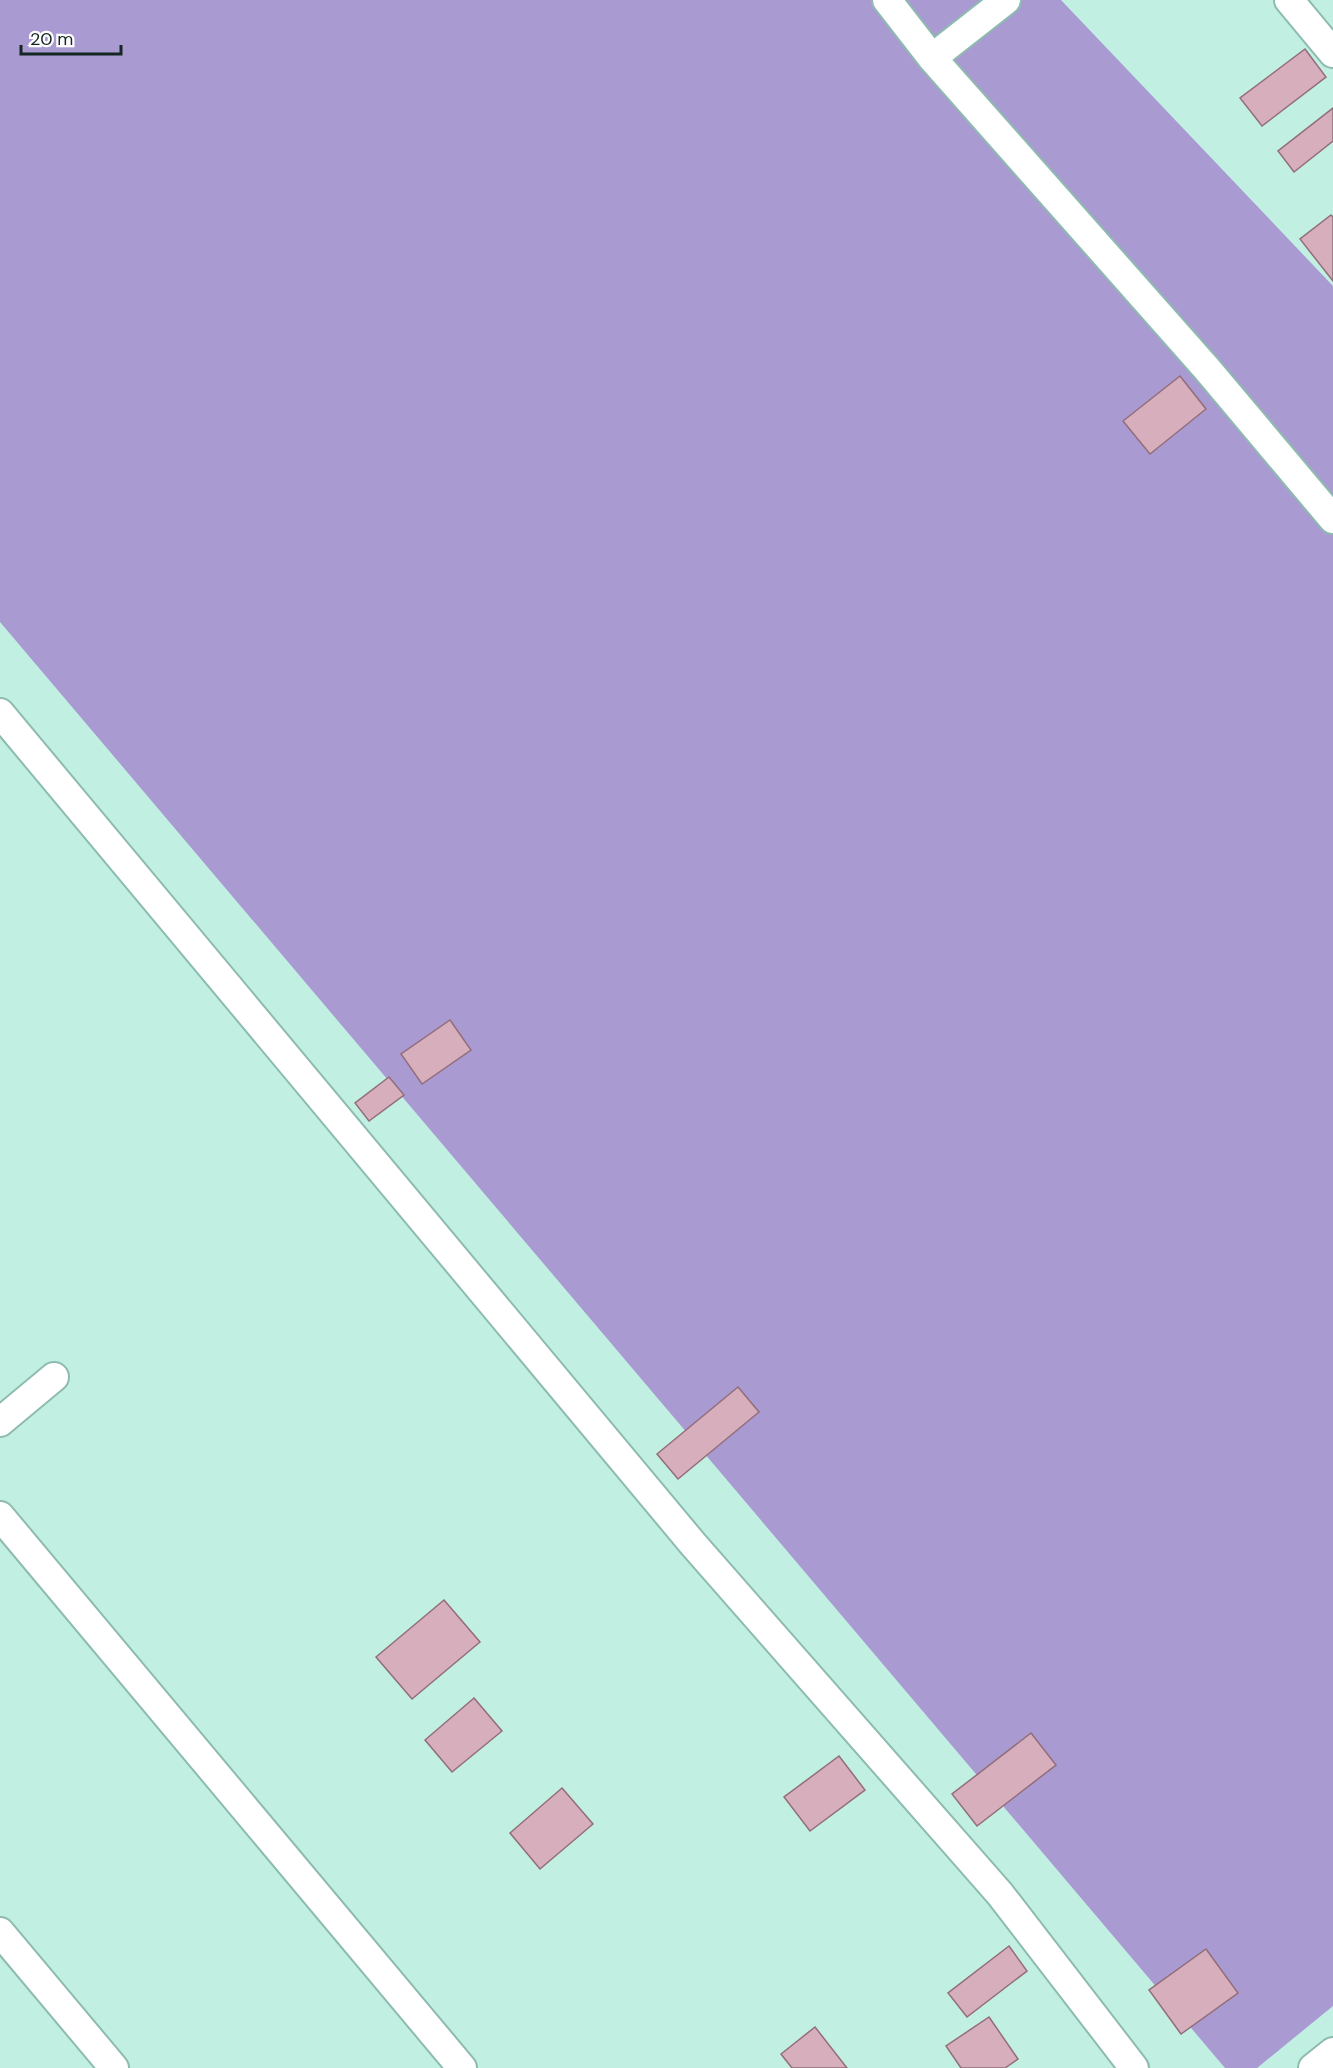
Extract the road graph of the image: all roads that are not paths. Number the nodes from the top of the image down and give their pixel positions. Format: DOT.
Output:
graph roads {
  1 [pos="887,0"];
  2 [pos="1006,0"];
  3 [pos="1289,0"];
  4 [pos="1333,52"];
  5 [pos="932,58"];
  6 [pos="1333,519"];
  7 [pos="0,713"];
  8 [pos="54,1377"];
  9 [pos="0,1422"];
  10 [pos="0,1516"];
  11 [pos="0,1932"];
  12 [pos="1333,2052"];
  13 [pos="114,2068"];
  14 [pos="462,2068"];
  15 [pos="1134,2068"];
  16 [pos="1313,2068"];
  1 -- 5 [label="street"];
  2 -- 5 [label="street"];
  3 -- 4 [label="street"];
  5 -- 6 [label="street"];
  7 -- 15 [label="street"];
  8 -- 9 [label="street"];
  10 -- 14 [label="street"];
  11 -- 13 [label="street"];
  12 -- 16 [label="street"];
}
